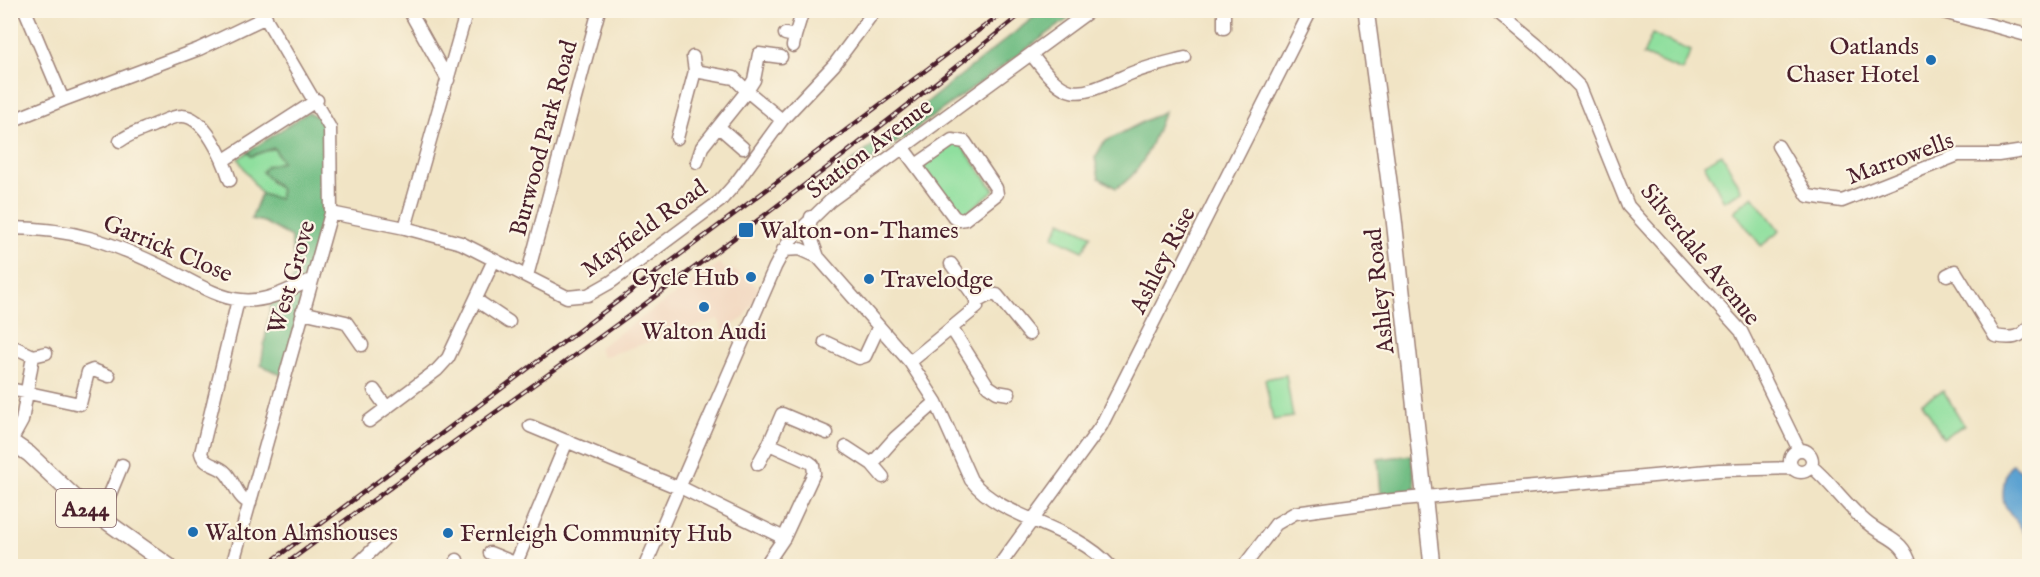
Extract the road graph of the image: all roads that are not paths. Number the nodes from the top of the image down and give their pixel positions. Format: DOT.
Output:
graph roads {
  1 [pos="25,10"];
  2 [pos="409,10"];
  3 [pos="467,10"];
  4 [pos="599,10"];
  5 [pos="803,10"];
  6 [pos="1091,10"];
  7 [pos="1224,10"];
  8 [pos="1311,10"];
  9 [pos="1366,10"];
  10 [pos="1495,10"];
  11 [pos="1936,10"];
  12 [pos="871,12"];
  13 [pos="264,14"];
  14 [pos="1224,28"];
  15 [pos="2029,33"];
  16 [pos="791,39"];
  17 [pos="1031,54"];
  18 [pos="435,56"];
  19 [pos="693,57"];
  20 [pos="782,57"];
  21 [pos="1185,58"];
  22 [pos="453,61"];
  23 [pos="695,71"];
  24 [pos="448,80"];
  25 [pos="747,91"];
  26 [pos="63,99"];
  27 [pos="316,100"];
  28 [pos="782,120"];
  29 [pos="11,127"];
  30 [pos="719,127"];
  31 [pos="677,138"];
  32 [pos="120,141"];
  33 [pos="1778,146"];
  34 [pos="743,148"];
  35 [pos="903,148"];
  36 [pos="2030,150"];
  37 [pos="224,160"];
  38 [pos="697,162"];
  39 [pos="916,165"];
  40 [pos="230,180"];
  41 [pos="331,213"];
  42 [pos="811,217"];
  43 [pos="10,228"];
  44 [pos="405,228"];
  45 [pos="783,250"];
  46 [pos="818,257"];
  47 [pos="494,260"];
  48 [pos="951,264"];
  49 [pos="1947,275"];
  50 [pos="527,276"];
  51 [pos="311,280"];
  52 [pos="238,300"];
  53 [pos="476,300"];
  54 [pos="976,302"];
  55 [pos="302,312"];
  56 [pos="509,322"];
  57 [pos="2030,325"];
  58 [pos="878,328"];
  59 [pos="952,329"];
  60 [pos="1029,334"];
  61 [pos="825,342"];
  62 [pos="362,345"];
  63 [pos="16,348"];
  64 [pos="46,353"];
  65 [pos="33,356"];
  66 [pos="910,363"];
  67 [pos="109,376"];
  68 [pos="10,389"];
  69 [pos="374,390"];
  70 [pos="995,392"];
  71 [pos="25,393"];
  72 [pos="1009,394"];
  73 [pos="936,402"];
  74 [pos="993,405"];
  75 [pos="387,408"];
  76 [pos="369,421"];
  77 [pos="530,426"];
  78 [pos="827,433"];
  79 [pos="11,441"];
  80 [pos="567,441"];
  81 [pos="769,444"];
  82 [pos="846,447"];
  83 [pos="1799,450"];
  84 [pos="758,464"];
  85 [pos="872,464"];
  86 [pos="122,465"];
  87 [pos="1811,466"];
  88 [pos="1792,468"];
  89 [pos="883,477"];
  90 [pos="679,488"];
  91 [pos="1425,498"];
  92 [pos="250,503"];
  93 [pos="100,518"];
  94 [pos="1033,519"];
  95 [pos="386,538"];
  96 [pos="784,538"];
  97 [pos="490,553"];
  98 [pos="162,565"];
  99 [pos="519,565"];
  100 [pos="232,567"];
  101 [pos="356,567"];
  102 [pos="645,567"];
  103 [pos="765,567"];
  104 [pos="999,567"];
  105 [pos="1110,567"];
  106 [pos="1244,567"];
  107 [pos="1432,567"];
  108 [pos="1911,567"];
  1 -- 26 [label="street"];
  2 -- 18 [label="street"];
  3 -- 22 [label="street"];
  4 -- 50 [label="street, Burwood Park Road"];
  5 -- 16 [label="street"];
  6 -- 17 [label="street, Station Avenue"];
  7 -- 14 [label="street"];
  8 -- 94 [label="street, Ashley Rise"];
  9 -- 91 [label="main road, Ashley Road"];
  10 -- 83 [label="street, Silverdale Avenue"];
  11 -- 15 [label="street"];
  12 -- 28 [label="street, Mayfield Road"];
  13 -- 26 [label="street"];
  13 -- 27 [label="street, West Grove"];
  17 -- 21 [label="street"];
  17 -- 35 [label="street, Station Avenue"];
  18 -- 22 [label="street"];
  18 -- 24 [label="street"];
  19 -- 23 [label="street"];
  20 -- 25 [label="street"];
  22 -- 24 [label="street"];
  23 -- 25 [label="street"];
  23 -- 31 [label="street"];
  24 -- 44 [label="street"];
  25 -- 28 [label="street"];
  25 -- 30 [label="street"];
  26 -- 29 [label="street"];
  27 -- 37 [label="street"];
  27 -- 41 [label="street, West Grove"];
  28 -- 50 [label="street, Mayfield Road"];
  30 -- 34 [label="street"];
  30 -- 38 [label="street"];
  32 -- 37 [label="street"];
  33 -- 36 [label="street, Marrowells"];
  35 -- 39 [label="street"];
  35 -- 42 [label="street, Station Avenue"];
  37 -- 40 [label="street"];
  39 -- 39 [label="street"];
  41 -- 44 [label="street, Mayfield Road"];
  41 -- 51 [label="street, West Grove"];
  42 -- 45 [label="street, Station Avenue"];
  42 -- 46 [label="street"];
  43 -- 52 [label="street, Garrick Close"];
  44 -- 47 [label="street, Mayfield Road"];
  45 -- 46 [label="street"];
  45 -- 90 [label="street, Station Avenue"];
  46 -- 58 [label="street"];
  47 -- 50 [label="street, Mayfield Road"];
  47 -- 53 [label="street"];
  48 -- 54 [label="street"];
  49 -- 57 [label="street"];
  51 -- 52 [label="street, Garrick Close"];
  51 -- 55 [label="street, West Grove"];
  52 -- 92 [label="street, Garrick Close"];
  53 -- 56 [label="street"];
  53 -- 75 [label="street"];
  54 -- 59 [label="street"];
  54 -- 60 [label="street"];
  55 -- 62 [label="street"];
  55 -- 92 [label="street, West Grove"];
  58 -- 61 [label="street"];
  58 -- 66 [label="street"];
  59 -- 66 [label="street"];
  59 -- 70 [label="street"];
  63 -- 65 [label="street"];
  64 -- 65 [label="street"];
  65 -- 71 [label="street"];
  66 -- 73 [label="street"];
  67 -- 71 [label="street"];
  68 -- 71 [label="street"];
  69 -- 75 [label="street"];
  70 -- 72 [label="street"];
  70 -- 74 [label="street"];
  71 -- 79 [label="street"];
  73 -- 85 [label="street"];
  73 -- 94 [label="street"];
  75 -- 76 [label="street"];
  77 -- 80 [label="street"];
  78 -- 81 [label="street"];
  79 -- 93 [label="main road, A244"];
  80 -- 90 [label="street"];
  80 -- 99 [label="street"];
  81 -- 84 [label="street"];
  81 -- 96 [label="street"];
  82 -- 85 [label="street"];
  83 -- 87 [label="street"];
  83 -- 88 [label="street"];
  85 -- 89 [label="street"];
  86 -- 93 [label="street"];
  87 -- 88 [label="street"];
  87 -- 108 [label="street"];
  88 -- 91 [label="street"];
  90 -- 96 [label="street"];
  90 -- 102 [label="street, Station Avenue"];
  91 -- 106 [label="street"];
  91 -- 107 [label="main road, Ashley Road"];
  92 -- 100 [label="street, West Grove"];
  93 -- 98 [label="main road, A244"];
  94 -- 104 [label="street, Ashley Rise"];
  94 -- 105 [label="street"];
  95 -- 101 [label="street"];
  96 -- 103 [label="street"];
  97 -- 99 [label="street"];
}
